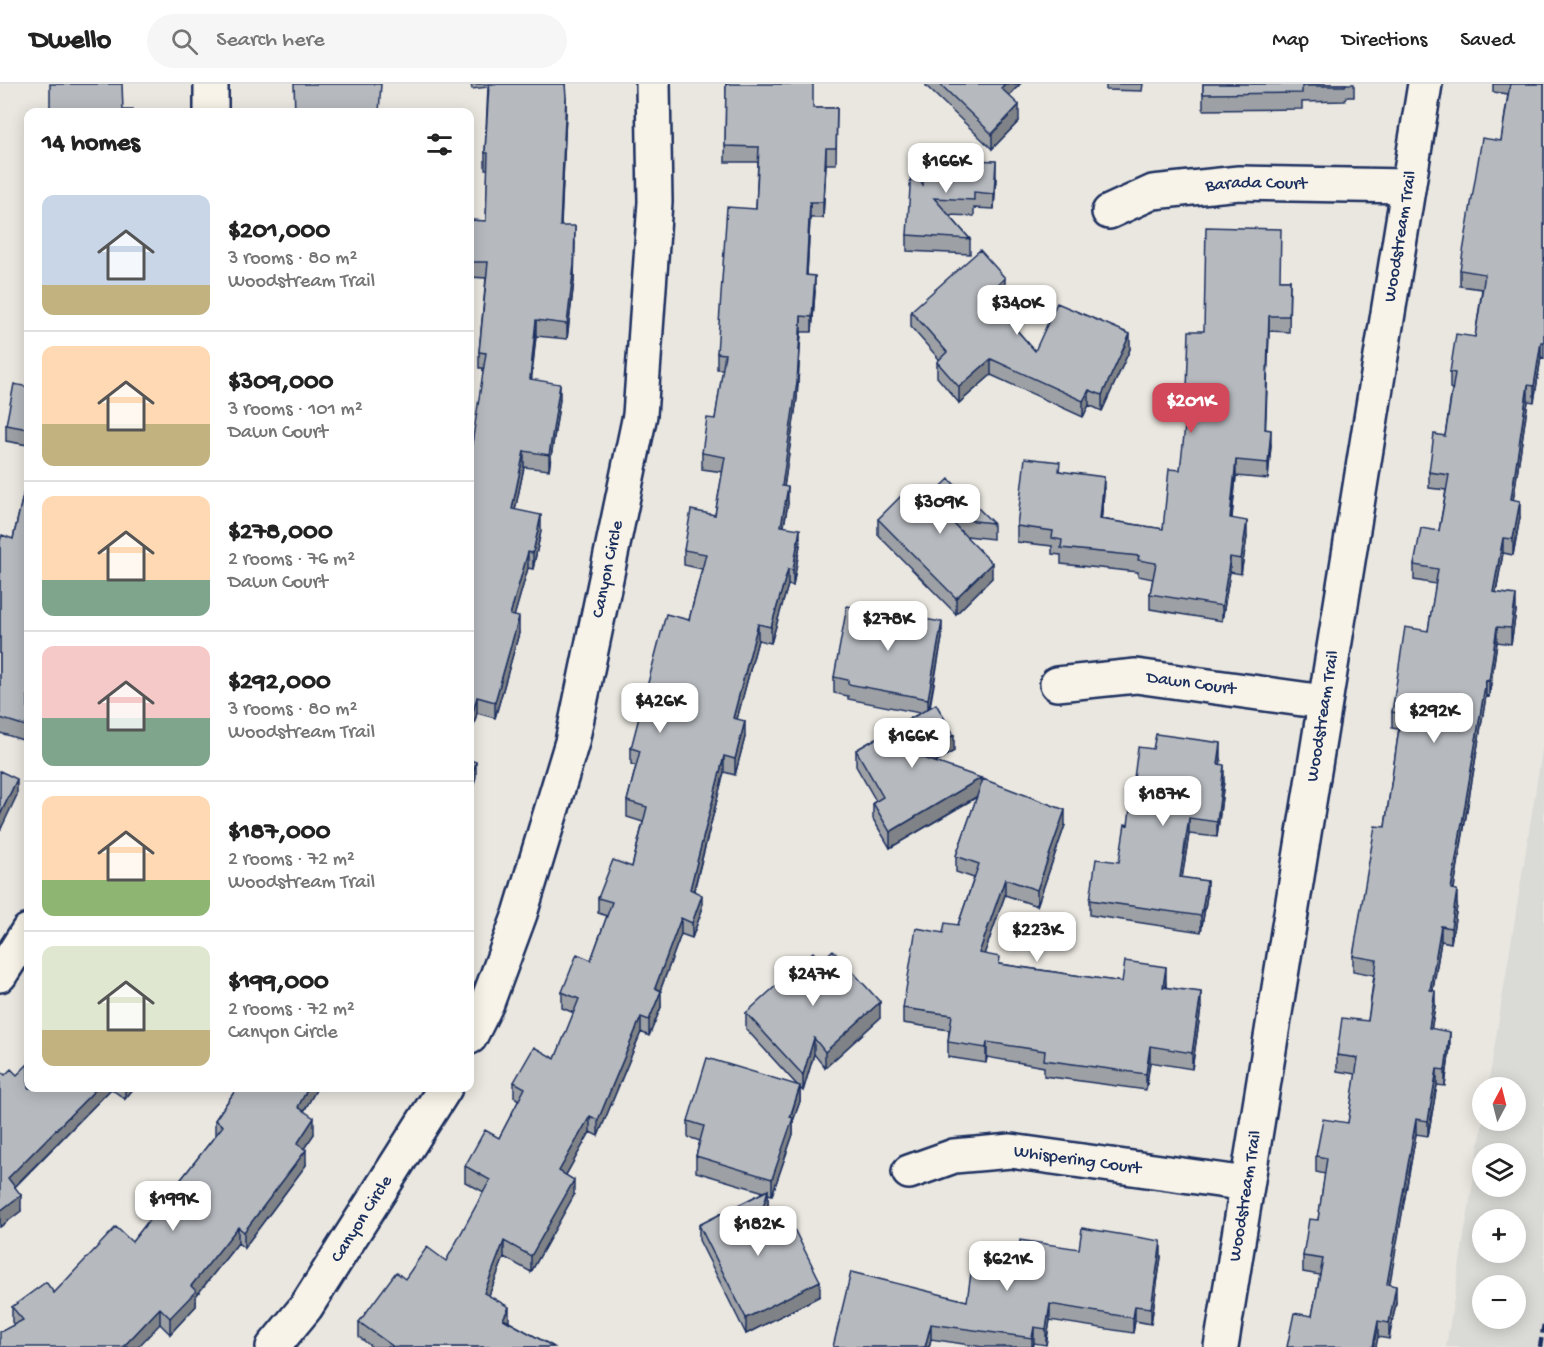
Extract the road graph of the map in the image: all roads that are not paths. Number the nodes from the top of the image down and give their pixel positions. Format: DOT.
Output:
graph roads {
  1 [pos="210,84"];
  2 [pos="653,84"];
  3 [pos="1425,84"];
  4 [pos="211,108"];
  5 [pos="1408,186"];
  6 [pos="1109,212"];
  7 [pos="1057,684"];
  8 [pos="1324,702"];
  9 [pos="24,938"];
  10 [pos="0,975"];
  11 [pos="474,1029"];
  12 [pos="441,1092"];
  13 [pos="909,1172"];
  14 [pos="1247,1184"];
  15 [pos="273,1347"];
  16 [pos="1221,1347"];
  1 -- 4 [label="street"];
  2 -- 11 [label="street, Canyon Circle"];
  3 -- 5 [label="street, Woodstream Trail"];
  5 -- 6 [label="street, Barada Court"];
  5 -- 8 [label="street, Woodstream Trail"];
  7 -- 8 [label="street, Dawn Court"];
  8 -- 14 [label="street, Woodstream Trail"];
  9 -- 10 [label="street"];
  12 -- 15 [label="street, Canyon Circle"];
  13 -- 14 [label="street, Whispering Court"];
  14 -- 16 [label="street, Woodstream Trail"];
}
